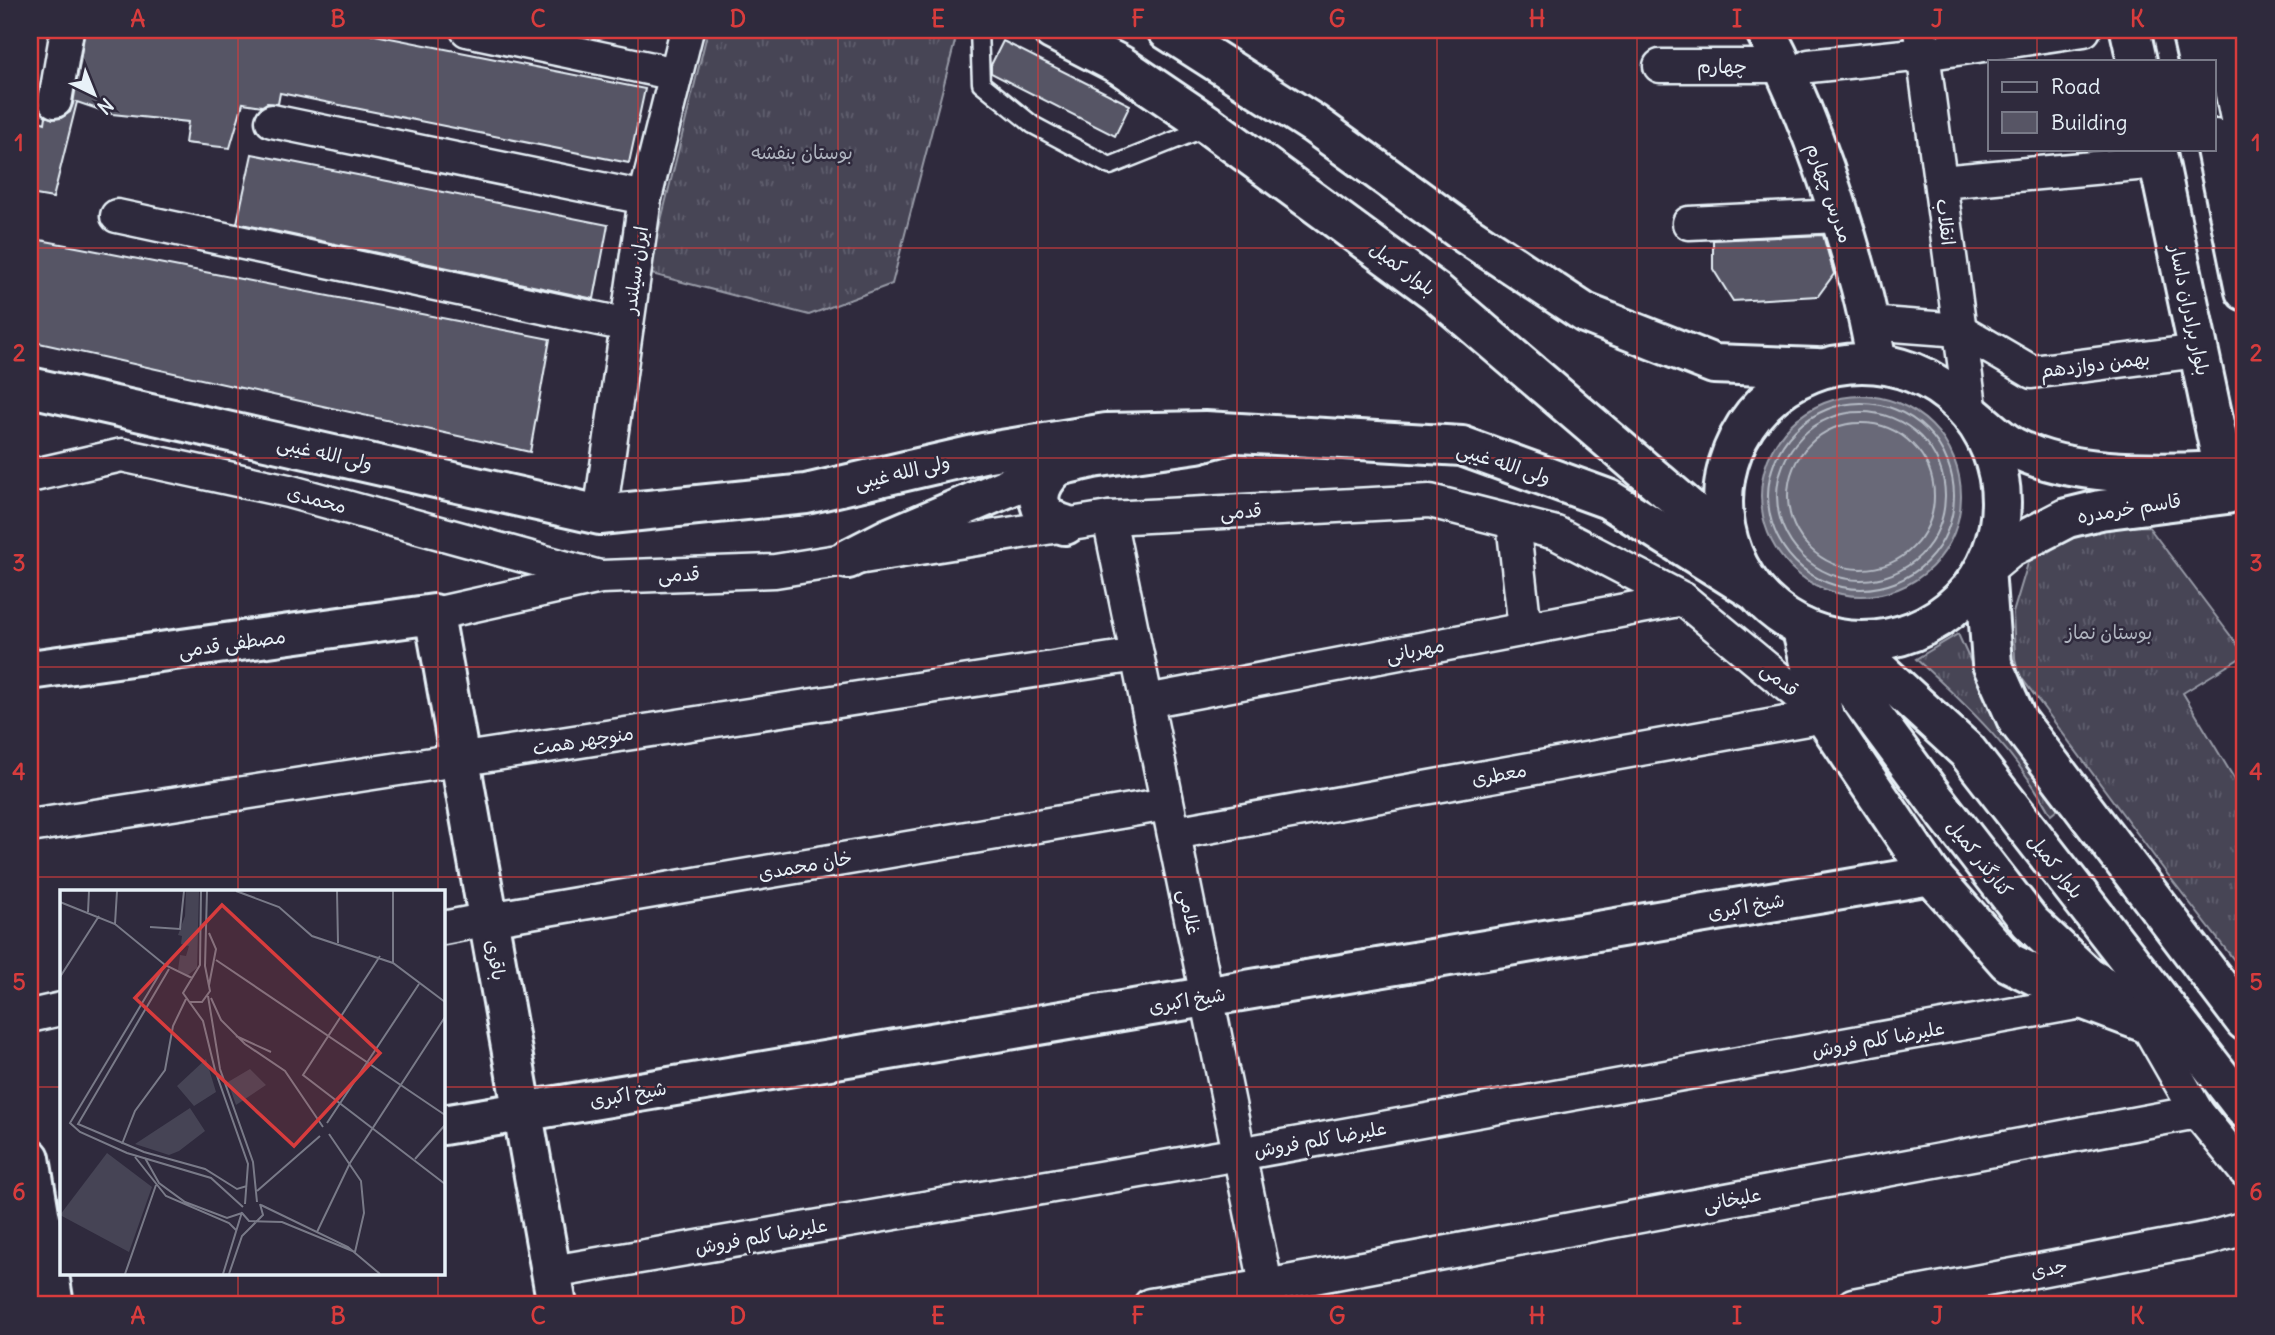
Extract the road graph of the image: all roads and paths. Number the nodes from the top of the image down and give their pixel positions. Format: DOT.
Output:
graph roads {
  1 [pos="67,30"];
  2 [pos="467,30"];
  3 [pos="687,30"];
  4 [pos="979,30"];
  5 [pos="1052,30"];
  6 [pos="1167,30"];
  7 [pos="1765,30"];
  8 [pos="2084,30"];
  9 [pos="2130,30"];
  10 [pos="2191,30"];
  11 [pos="2219,30"];
  12 [pos="1922,42"];
  13 [pos="2137,60"];
  14 [pos="2198,60"];
  15 [pos="1660,66"];
  16 [pos="1796,66"];
  17 [pos="676,74"];
  18 [pos="55,101"];
  19 [pos="272,121"];
  20 [pos="1210,126"];
  21 [pos="2216,142"];
  22 [pos="2157,155"];
  23 [pos="2237,170"];
  24 [pos="1941,182"];
  25 [pos="645,198"];
  26 [pos="117,216"];
  27 [pos="1839,216"];
  28 [pos="1689,223"];
  29 [pos="2245,291"];
  30 [pos="1868,323"];
  31 [pos="627,325"];
  32 [pos="1960,330"];
  33 [pos="2199,351"];
  34 [pos="1877,362"];
  35 [pos="1822,368"];
  36 [pos="30,387"];
  37 [pos="1971,414"];
  38 [pos="1233,433"];
  39 [pos="1058,466"];
  40 [pos="30,476"];
  41 [pos="2238,476"];
  42 [pos="600,515"];
  43 [pos="1109,518"];
  44 [pos="1513,523"];
  45 [pos="1065,525"];
  46 [pos="1728,542"];
  47 [pos="848,559"];
  48 [pos="1985,568"];
  49 [pos="601,577"];
  50 [pos="1753,590"];
  51 [pos="1683,599"];
  52 [pos="434,614"];
  53 [pos="1525,629"];
  54 [pos="1820,633"];
  55 [pos="1137,655"];
  56 [pos="30,670"];
  57 [pos="1147,701"];
  58 [pos="1824,716"];
  59 [pos="460,759"];
  60 [pos="1170,818"];
  61 [pos="30,826"];
  62 [pos="1931,875"];
  63 [pos="489,919"];
  64 [pos="444,929"];
  65 [pos="1207,997"];
  66 [pos="2087,1001"];
  67 [pos="60,1009"];
  68 [pos="30,1016"];
  69 [pos="2245,1021"];
  70 [pos="2146,1023"];
  71 [pos="2191,1040"];
  72 [pos="2245,1109"];
  73 [pos="523,1111"];
  74 [pos="2197,1112"];
  75 [pos="444,1125"];
  76 [pos="1239,1153"];
  77 [pos="2245,1171"];
  78 [pos="39,1183"];
  79 [pos="2245,1228"];
  80 [pos="554,1289"];
  81 [pos="1268,1295"];
  82 [pos="54,1305"];
  83 [pos="1150,1305"];
  84 [pos="1853,1305"];
  1 -- 18 [label="street"];
  2 -- 17 [label="street"];
  3 -- 17 [label="street, ایران سیلندر"];
  4 -- 20 [label="lane"];
  5 -- 20 [label="street, بلوار کمیل"];
  6 -- 35 [label="street"];
  7 -- 16 [label="street, مدرس چهارم"];
  8 -- 12 [label="street, چهارم"];
  9 -- 13 [label="street"];
  10 -- 14 [label="street"];
  11 -- 23 [label="street"];
  12 -- 16 [label="street, چهارم"];
  12 -- 24 [label="street, انقلاب"];
  15 -- 16 [label="street, چهارم"];
  16 -- 27 [label="street, مدرس چهارم"];
  17 -- 25 [label="street, ایران سیلندر"];
  19 -- 25 [label="street"];
  20 -- 46 [label="street, بلوار کمیل"];
  21 -- 23 [label="street"];
  22 -- 24 [label="street"];
  22 -- 33 [label="street, بلوار برادران داسار"];
  23 -- 29 [label="street"];
  24 -- 32 [label="street, انقلاب"];
  25 -- 31 [label="street, ایران سیلندر"];
  26 -- 31 [label="street"];
  27 -- 28 [label="street"];
  27 -- 30 [label="street, مدرس چهارم"];
  30 -- 32 [label="street"];
  30 -- 34 [label="street, مدرس چهارم"];
  31 -- 42 [label="street, ایران سیلندر"];
  32 -- 33 [label="street, بهمن دوازدهم"];
  32 -- 37 [label="street, انقلاب"];
  33 -- 41 [label="street, بلوار برادران داسار"];
  34 -- 35 [label="street"];
  34 -- 37 [label="street"];
  35 -- 46 [label="street"];
  36 -- 42 [label="street, ولی الله غیبی"];
  37 -- 41 [label="street"];
  37 -- 48 [label="street"];
  38 -- 39 [label="street"];
  38 -- 42 [label="street, ولی الله غیبی"];
  38 -- 50 [label="street, ولی الله غیبی"];
  39 -- 45 [label="street"];
  39 -- 47 [label="street"];
  40 -- 49 [label="street, محمدی"];
  41 -- 48 [label="street, قاسم خرمدره"];
  43 -- 44 [label="street, قدمی"];
  43 -- 45 [label="street, قدمی"];
  43 -- 55 [label="street, غلامی"];
  44 -- 51 [label="street, قدمی"];
  44 -- 53 [label="street"];
  45 -- 47 [label="street, قدمی"];
  46 -- 50 [label="street"];
  47 -- 49 [label="street, قدمی"];
  48 -- 54 [label="street"];
  48 -- 69 [label="street"];
  49 -- 52 [label="street"];
  50 -- 54 [label="street"];
  51 -- 53 [label="street, مهربانی"];
  51 -- 58 [label="street, قدمی"];
  52 -- 56 [label="street, مصطفی قدمی"];
  52 -- 59 [label="street, باقری"];
  53 -- 57 [label="street, مهربانی"];
  54 -- 58 [label="street"];
  54 -- 71 [label="street, بلوار کمیل"];
  54 -- 71 [label="street, کنارگذر کمیل"];
  55 -- 57 [label="street, غلامی"];
  55 -- 59 [label="street, منوچهر همت"];
  57 -- 60 [label="street, غلامی"];
  58 -- 60 [label="street, معطری"];
  58 -- 62 [label="street"];
  59 -- 61 [label="street, منوچهر همت"];
  59 -- 63 [label="street, باقری"];
  60 -- 63 [label="street, خان محمدی"];
  60 -- 65 [label="street, غلامی"];
  62 -- 65 [label="street, شیخ اکبری"];
  62 -- 66 [label="street"];
  63 -- 64 [label="street, خان محمدی"];
  63 -- 73 [label="street, باقری"];
  65 -- 73 [label="street, شیخ اکبری"];
  65 -- 76 [label="street, غلامی"];
  66 -- 70 [label="street"];
  66 -- 76 [label="street, علیرضا کلم فروش"];
  67 -- 68 [label="street"];
  70 -- 71 [label="street"];
  70 -- 74 [label="street"];
  71 -- 72 [label="street, بلوار کمیل"];
  73 -- 75 [label="street, شیخ اکبری"];
  73 -- 80 [label="street, باقری"];
  74 -- 77 [label="street"];
  74 -- 81 [label="street, علیخانی"];
  76 -- 80 [label="street, علیرضا کلم فروش"];
  76 -- 81 [label="street, غلامی"];
  78 -- 82 [label="street"];
  79 -- 84 [label="street, جدی"];
  81 -- 83 [label="street, علیخانی"];
}
